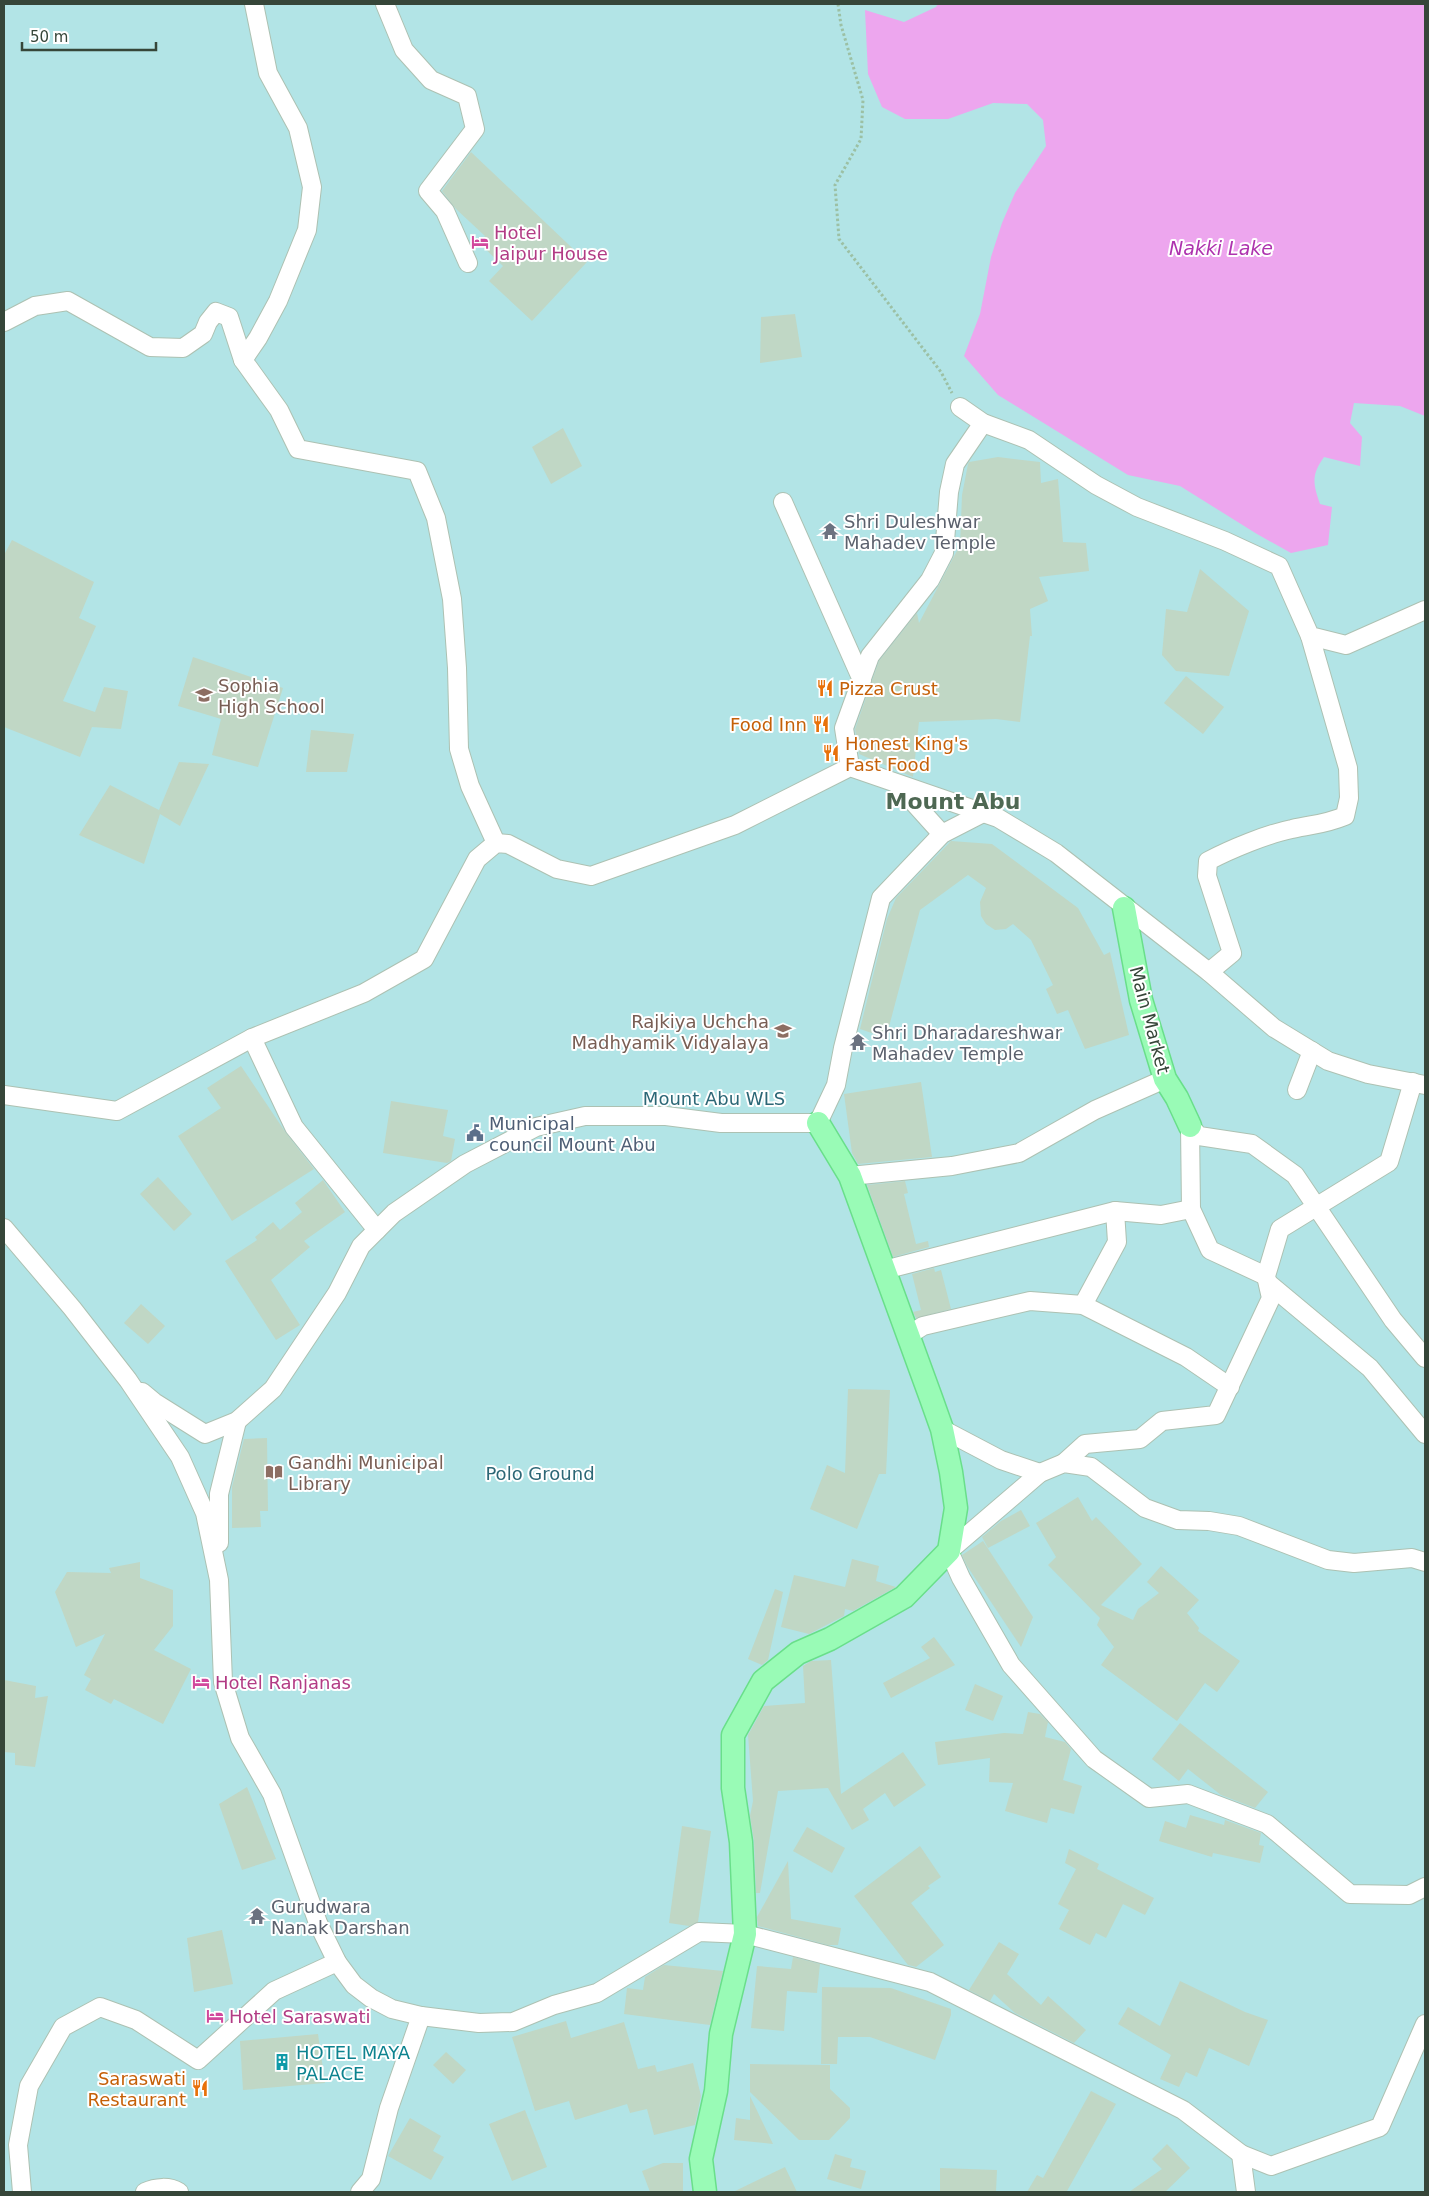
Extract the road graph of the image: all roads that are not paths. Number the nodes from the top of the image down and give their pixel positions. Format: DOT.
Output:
graph roads {
  1 [pos="254,4"];
  2 [pos="386,4"];
  3 [pos="468,263"];
  4 [pos="4,322"];
  5 [pos="243,360"];
  6 [pos="960,407"];
  7 [pos="983,423"];
  8 [pos="783,502"];
  9 [pos="1425,610"];
  10 [pos="1310,636"];
  11 [pos="862,680"];
  12 [pos="850,767"];
  13 [pos="896,782"];
  14 [pos="981,814"];
  15 [pos="942,834"];
  16 [pos="496,843"];
  17 [pos="1124,908"];
  18 [pos="1209,972"];
  19 [pos="252,1038"];
  20 [pos="1312,1051"];
  21 [pos="1165,1078"];
  22 [pos="1419,1084"];
  23 [pos="1297,1090"];
  24 [pos="4,1095"];
  25 [pos="818,1123"];
  26 [pos="1190,1126"];
  27 [pos="850,1176"];
  28 [pos="1317,1207"];
  29 [pos="1191,1209"];
  30 [pos="1115,1211"];
  31 [pos="4,1228"];
  32 [pos="377,1230"];
  33 [pos="884,1270"];
  34 [pos="1267,1280"];
  35 [pos="1083,1304"];
  36 [pos="907,1336"];
  37 [pos="1425,1358"];
  38 [pos="128,1380"];
  39 [pos="1230,1387"];
  40 [pos="237,1421"];
  41 [pos="942,1429"];
  42 [pos="1425,1434"];
  43 [pos="1064,1464"];
  44 [pos="1040,1473"];
  45 [pos="949,1551"];
  46 [pos="1425,1562"];
  47 [pos="219,1585"];
  48 [pos="1425,1887"];
  49 [pos="744,1934"];
  50 [pos="337,1962"];
  51 [pos="421,2016"];
  52 [pos="1425,2024"];
  53 [pos="1241,2154"];
  54 [pos="22,2192"];
  55 [pos="146,2192"];
  56 [pos="179,2192"];
  57 [pos="360,2192"];
  58 [pos="706,2192"];
  59 [pos="1246,2192"];
  1 -- 5 [label="street"];
  2 -- 3 [label="street"];
  4 -- 5 [label="street"];
  5 -- 16 [label="street"];
  6 -- 7 [label="street"];
  7 -- 10 [label="street"];
  7 -- 11 [label="street"];
  8 -- 11 [label="street"];
  9 -- 10 [label="street"];
  10 -- 18 [label="street"];
  11 -- 12 [label="street"];
  12 -- 13 [label="street"];
  12 -- 16 [label="street"];
  13 -- 14 [label="street"];
  13 -- 15 [label="street"];
  14 -- 15 [label="street"];
  14 -- 17 [label="street"];
  15 -- 25 [label="street"];
  16 -- 19 [label="street"];
  17 -- 18 [label="street"];
  17 -- 21 [label="main road, Main Market"];
  18 -- 20 [label="street"];
  19 -- 24 [label="street"];
  19 -- 32 [label="street"];
  20 -- 22 [label="street"];
  20 -- 23 [label="street"];
  21 -- 26 [label="main road, Main Market"];
  21 -- 27 [label="street"];
  22 -- 28 [label="street"];
  25 -- 27 [label="main road"];
  25 -- 32 [label="street"];
  26 -- 28 [label="street"];
  26 -- 29 [label="street"];
  27 -- 33 [label="main road"];
  28 -- 34 [label="street"];
  28 -- 37 [label="street"];
  29 -- 30 [label="street"];
  29 -- 34 [label="street"];
  30 -- 33 [label="street"];
  30 -- 35 [label="street"];
  31 -- 38 [label="street"];
  32 -- 40 [label="street"];
  33 -- 36 [label="main road"];
  34 -- 39 [label="street"];
  34 -- 42 [label="street"];
  35 -- 36 [label="street"];
  35 -- 39 [label="street"];
  36 -- 41 [label="main road"];
  38 -- 40 [label="street"];
  38 -- 47 [label="street"];
  39 -- 43 [label="street"];
  40 -- 47 [label="street"];
  41 -- 44 [label="street"];
  41 -- 45 [label="main road"];
  43 -- 44 [label="street"];
  43 -- 46 [label="street"];
  44 -- 45 [label="street"];
  45 -- 48 [label="street"];
  45 -- 49 [label="main road"];
  47 -- 50 [label="street"];
  49 -- 51 [label="street"];
  49 -- 53 [label="street"];
  49 -- 58 [label="main road"];
  50 -- 51 [label="street"];
  50 -- 54 [label="street"];
  51 -- 57 [label="street"];
  52 -- 53 [label="street"];
  53 -- 59 [label="street"];
  55 -- 56 [label="street"];
}
